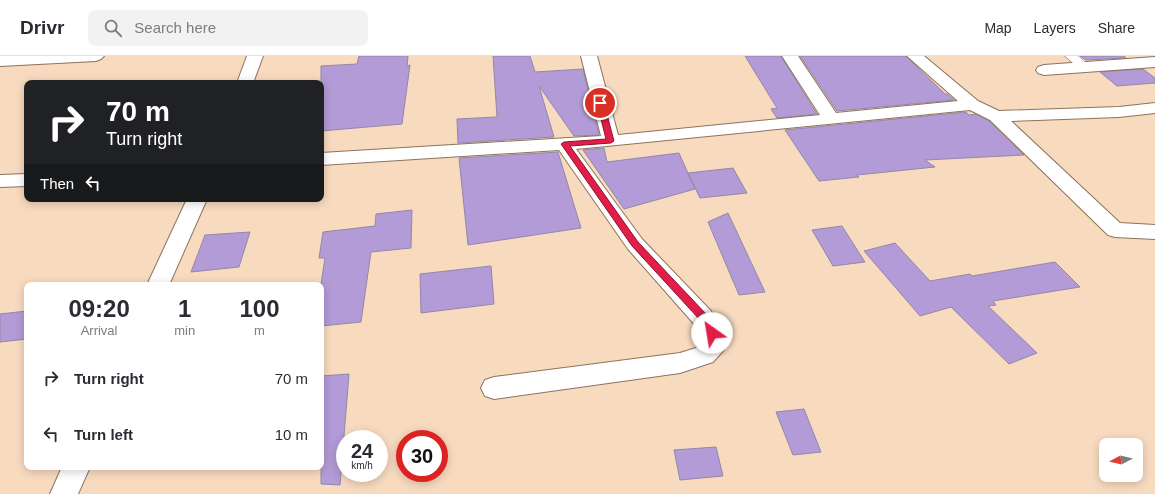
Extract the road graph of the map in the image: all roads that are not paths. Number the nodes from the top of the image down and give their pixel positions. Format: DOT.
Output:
graph roads {
  1 [pos="96,56"];
  2 [pos="256,56"];
  3 [pos="589,56"];
  4 [pos="790,56"];
  5 [pos="915,56"];
  6 [pos="1071,56"];
  7 [pos="0,61"];
  8 [pos="1155,62"];
  9 [pos="1086,68"];
  10 [pos="1044,70"];
  11 [pos="246,80"];
  12 [pos="972,105"];
  13 [pos="1155,108"];
  14 [pos="996,116"];
  15 [pos="831,119"];
  16 [pos="611,141"];
  17 [pos="564,144"];
  18 [pos="324,159"];
  19 [pos="24,180"];
  20 [pos="0,182"];
  21 [pos="196,202"];
  22 [pos="1155,232"];
  23 [pos="159,282"];
  24 [pos="494,388"];
  25 [pos="75,470"];
  26 [pos="64,494"];
  1 -- 7 [label="street"];
  2 -- 11 [label="street"];
  3 -- 16 [label="street"];
  4 -- 15 [label="street"];
  5 -- 12 [label="street"];
  6 -- 9 [label="lane"];
  8 -- 9 [label="street"];
  9 -- 10 [label="street"];
  12 -- 14 [label="street"];
  12 -- 15 [label="street"];
  13 -- 14 [label="street"];
  14 -- 22 [label="street"];
  15 -- 16 [label="street"];
  16 -- 17 [label="street"];
  17 -- 18 [label="street"];
  17 -- 24 [label="street"];
  19 -- 20 [label="street"];
  21 -- 23 [label="street"];
  25 -- 26 [label="street"];
}
